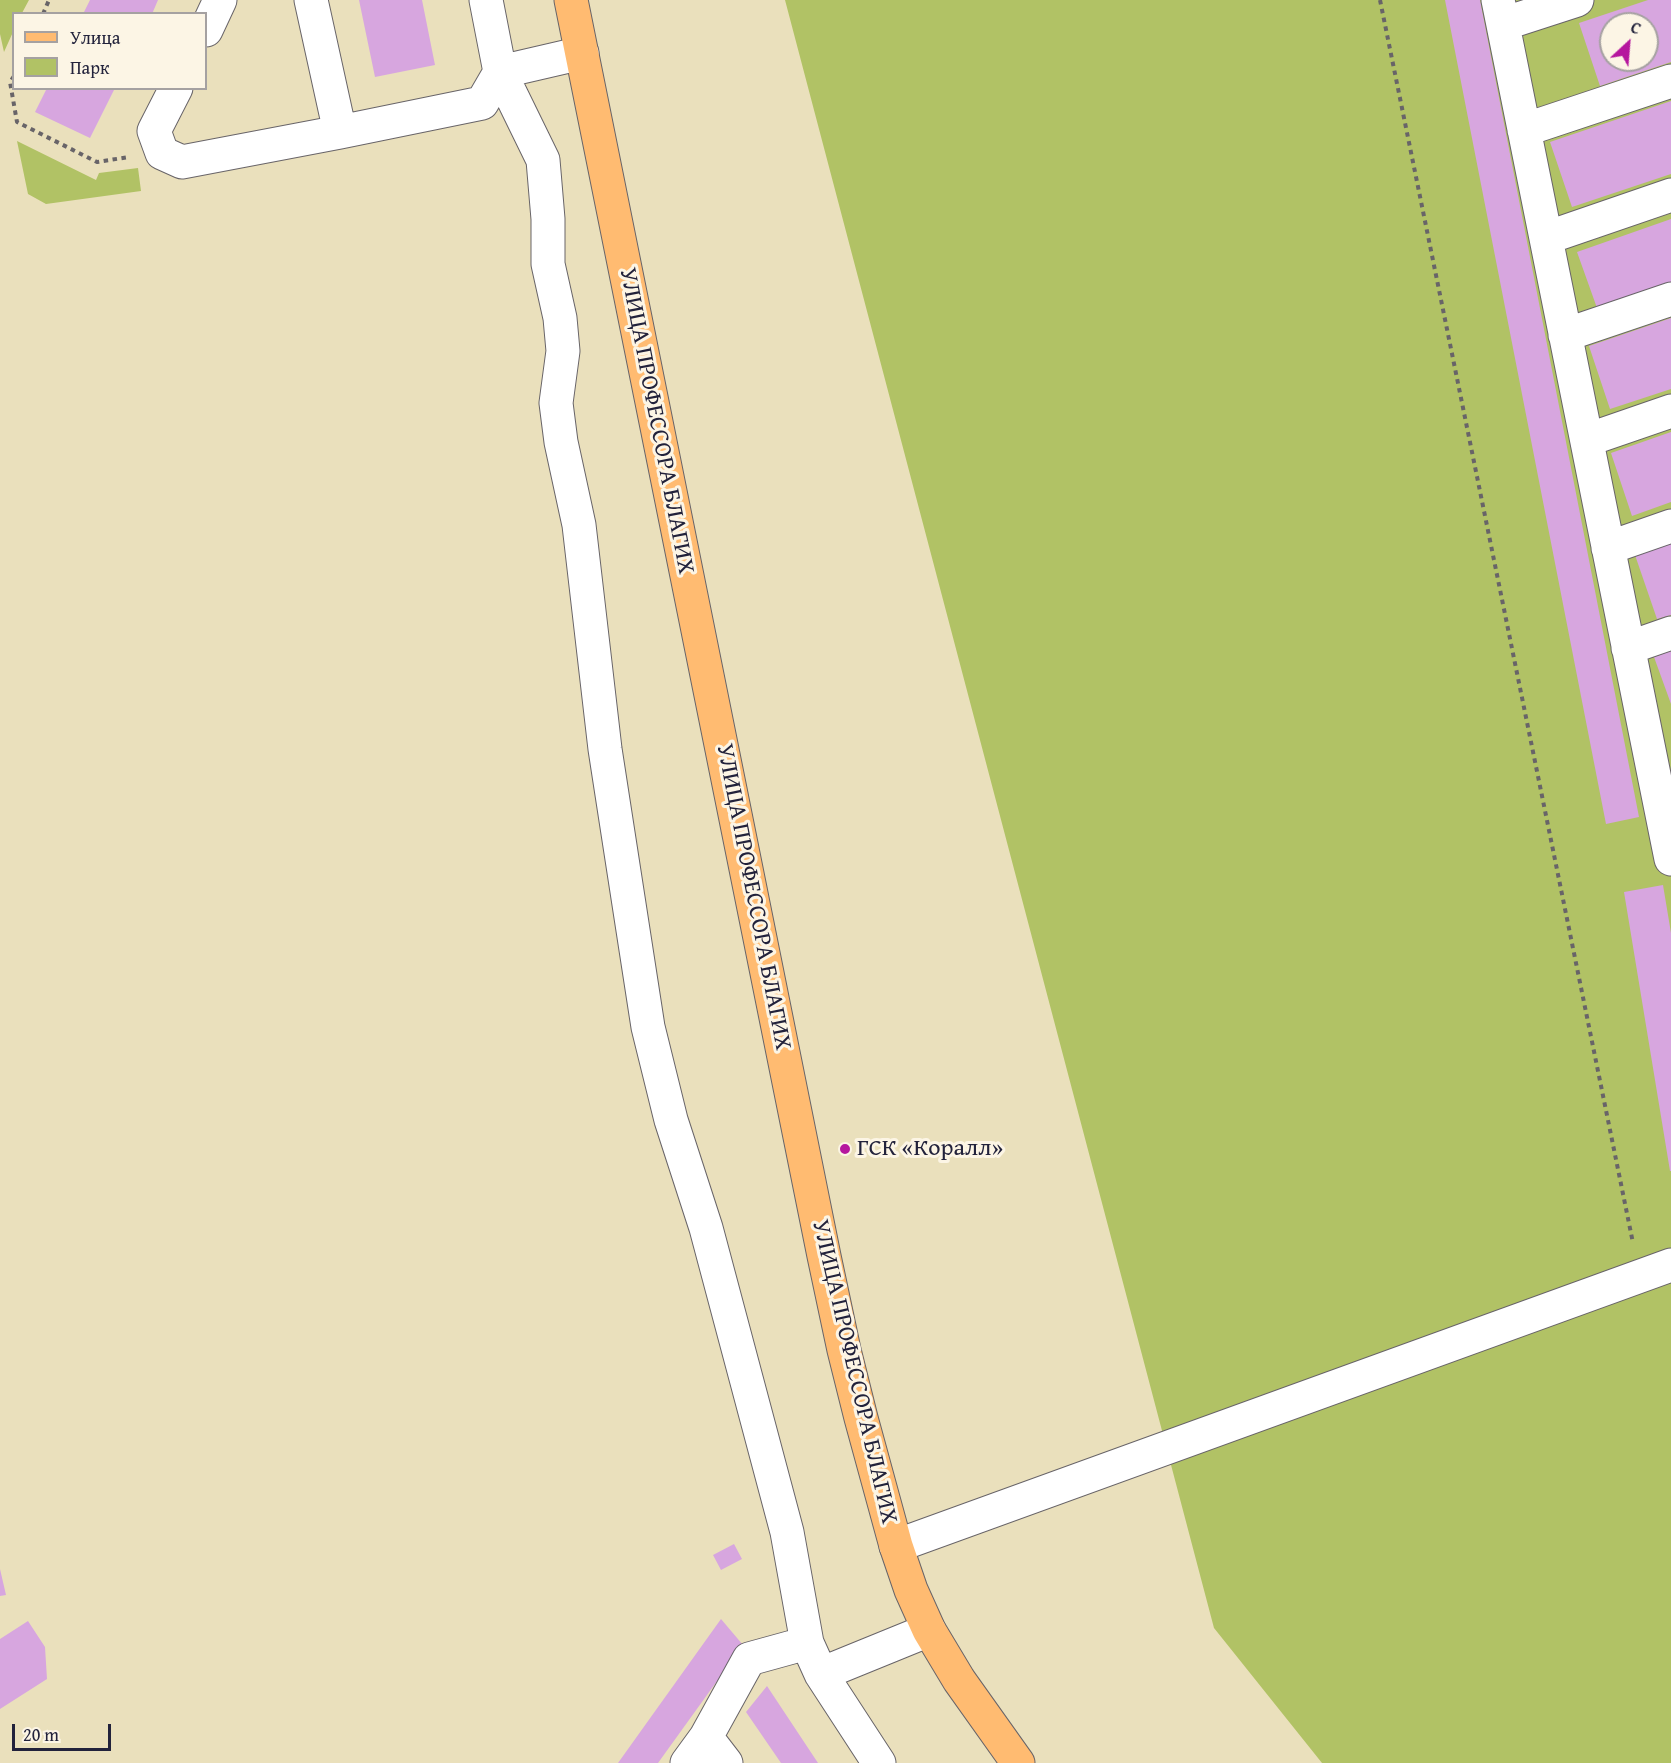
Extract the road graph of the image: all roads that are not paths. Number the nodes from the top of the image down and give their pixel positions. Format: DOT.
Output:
graph roads {
  1 [pos="220,0"];
  2 [pos="311,0"];
  3 [pos="486,0"];
  4 [pos="572,0"];
  5 [pos="1577,0"];
  6 [pos="1501,12"];
  7 [pos="207,28"];
  8 [pos="582,53"];
  9 [pos="500,72"];
  10 [pos="1671,81"];
  11 [pos="175,90"];
  12 [pos="1524,130"];
  13 [pos="340,132"];
  14 [pos="1671,195"];
  15 [pos="1546,238"];
  16 [pos="1671,299"];
  17 [pos="1566,335"];
  18 [pos="1671,411"];
  19 [pos="1587,440"];
  20 [pos="1671,526"];
  21 [pos="1608,548"];
  22 [pos="1671,633"];
  23 [pos="1628,648"];
  24 [pos="1659,739"];
  25 [pos="1670,853"];
  26 [pos="1671,1265"];
  27 [pos="896,1546"];
  28 [pos="929,1630"];
  29 [pos="807,1643"];
  30 [pos="821,1674"];
  31 [pos="706,1737"];
  32 [pos="687,1763"];
  33 [pos="726,1763"];
  34 [pos="879,1763"];
  35 [pos="1018,1763"];
  1 -- 7 [label="lane"];
  2 -- 13 [label="lane"];
  3 -- 9 [label="lane"];
  4 -- 8 [label="main road, УЛИЦА ПРОФЕССОРА БЛАГИХ"];
  5 -- 6 [label="lane"];
  6 -- 12 [label="lane"];
  8 -- 9 [label="lane"];
  8 -- 27 [label="main road, УЛИЦА ПРОФЕССОРА БЛАГИХ"];
  9 -- 13 [label="lane"];
  9 -- 29 [label="lane"];
  10 -- 12 [label="lane"];
  11 -- 13 [label="lane"];
  12 -- 15 [label="lane"];
  14 -- 15 [label="lane"];
  15 -- 17 [label="lane"];
  16 -- 17 [label="lane"];
  17 -- 19 [label="lane"];
  18 -- 19 [label="lane"];
  19 -- 21 [label="lane"];
  20 -- 21 [label="lane"];
  21 -- 23 [label="lane"];
  22 -- 23 [label="lane"];
  23 -- 24 [label="lane"];
  24 -- 25 [label="lane"];
  26 -- 27 [label="lane"];
  27 -- 28 [label="main road, УЛИЦА ПРОФЕССОРА БЛАГИХ"];
  28 -- 30 [label="lane"];
  28 -- 35 [label="main road, УЛИЦА ПРОФЕССОРА БЛАГИХ"];
  29 -- 30 [label="lane"];
  29 -- 31 [label="lane"];
  30 -- 34 [label="lane"];
  31 -- 32 [label="lane"];
  31 -- 33 [label="lane"];
}
